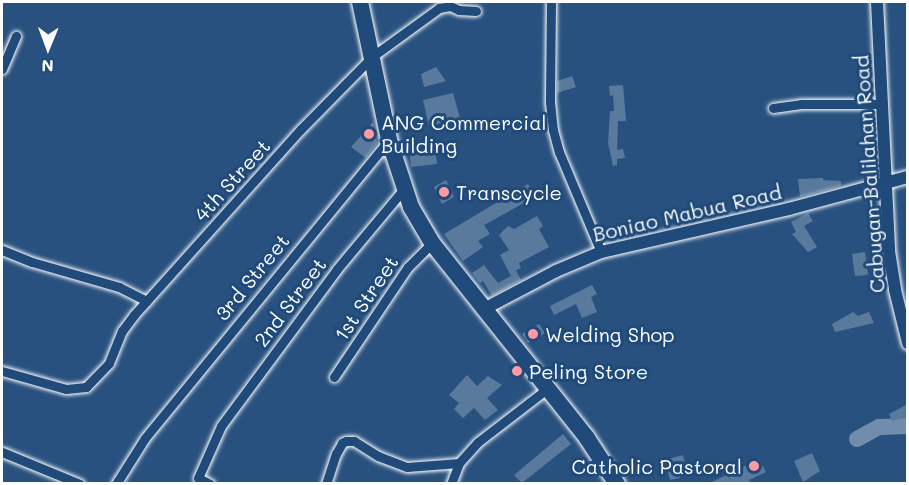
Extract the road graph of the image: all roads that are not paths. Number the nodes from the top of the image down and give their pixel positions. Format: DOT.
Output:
graph roads {
  1 [pos="360,2"];
  2 [pos="551,2"];
  3 [pos="877,2"];
  4 [pos="476,11"];
  5 [pos="16,36"];
  6 [pos="373,56"];
  7 [pos="2,69"];
  8 [pos="881,104"];
  9 [pos="773,108"];
  10 [pos="389,140"];
  11 [pos="908,177"];
  12 [pos="885,186"];
  13 [pos="404,189"];
  14 [pos="432,243"];
  15 [pos="2,250"];
  16 [pos="601,252"];
  17 [pos="147,301"];
  18 [pos="484,309"];
  19 [pos="908,343"];
  20 [pos="2,371"];
  21 [pos="334,377"];
  22 [pos="548,388"];
  23 [pos="2,452"];
  24 [pos="459,463"];
  25 [pos="80,483"];
  26 [pos="116,483"];
  27 [pos="210,483"];
  28 [pos="326,483"];
  29 [pos="451,483"];
  30 [pos="617,483"];
  1 -- 6 [label="highway"];
  2 -- 16 [label="street"];
  3 -- 8 [label="street, Cabugan-Balilahan Road"];
  4 -- 6 [label="street, 4th Street"];
  5 -- 7 [label="street"];
  6 -- 10 [label="highway"];
  6 -- 17 [label="street, 4th Street"];
  8 -- 9 [label="street"];
  8 -- 12 [label="street, Cabugan-Balilahan Road"];
  10 -- 13 [label="highway"];
  10 -- 26 [label="street, 3rd Street"];
  11 -- 12 [label="street, Boniao Mabua Road"];
  12 -- 16 [label="street, Boniao Mabua Road"];
  12 -- 19 [label="street, Cabugan-Balilahan Road"];
  13 -- 14 [label="highway"];
  13 -- 27 [label="street, 2nd Street"];
  14 -- 18 [label="highway"];
  14 -- 21 [label="street, 1st Street"];
  15 -- 17 [label="street"];
  16 -- 18 [label="street, Boniao Mabua Road"];
  17 -- 20 [label="street, 4th Street"];
  18 -- 22 [label="highway"];
  22 -- 24 [label="street"];
  22 -- 30 [label="highway"];
  23 -- 25 [label="street"];
  24 -- 28 [label="street"];
  24 -- 29 [label="street"];
}
